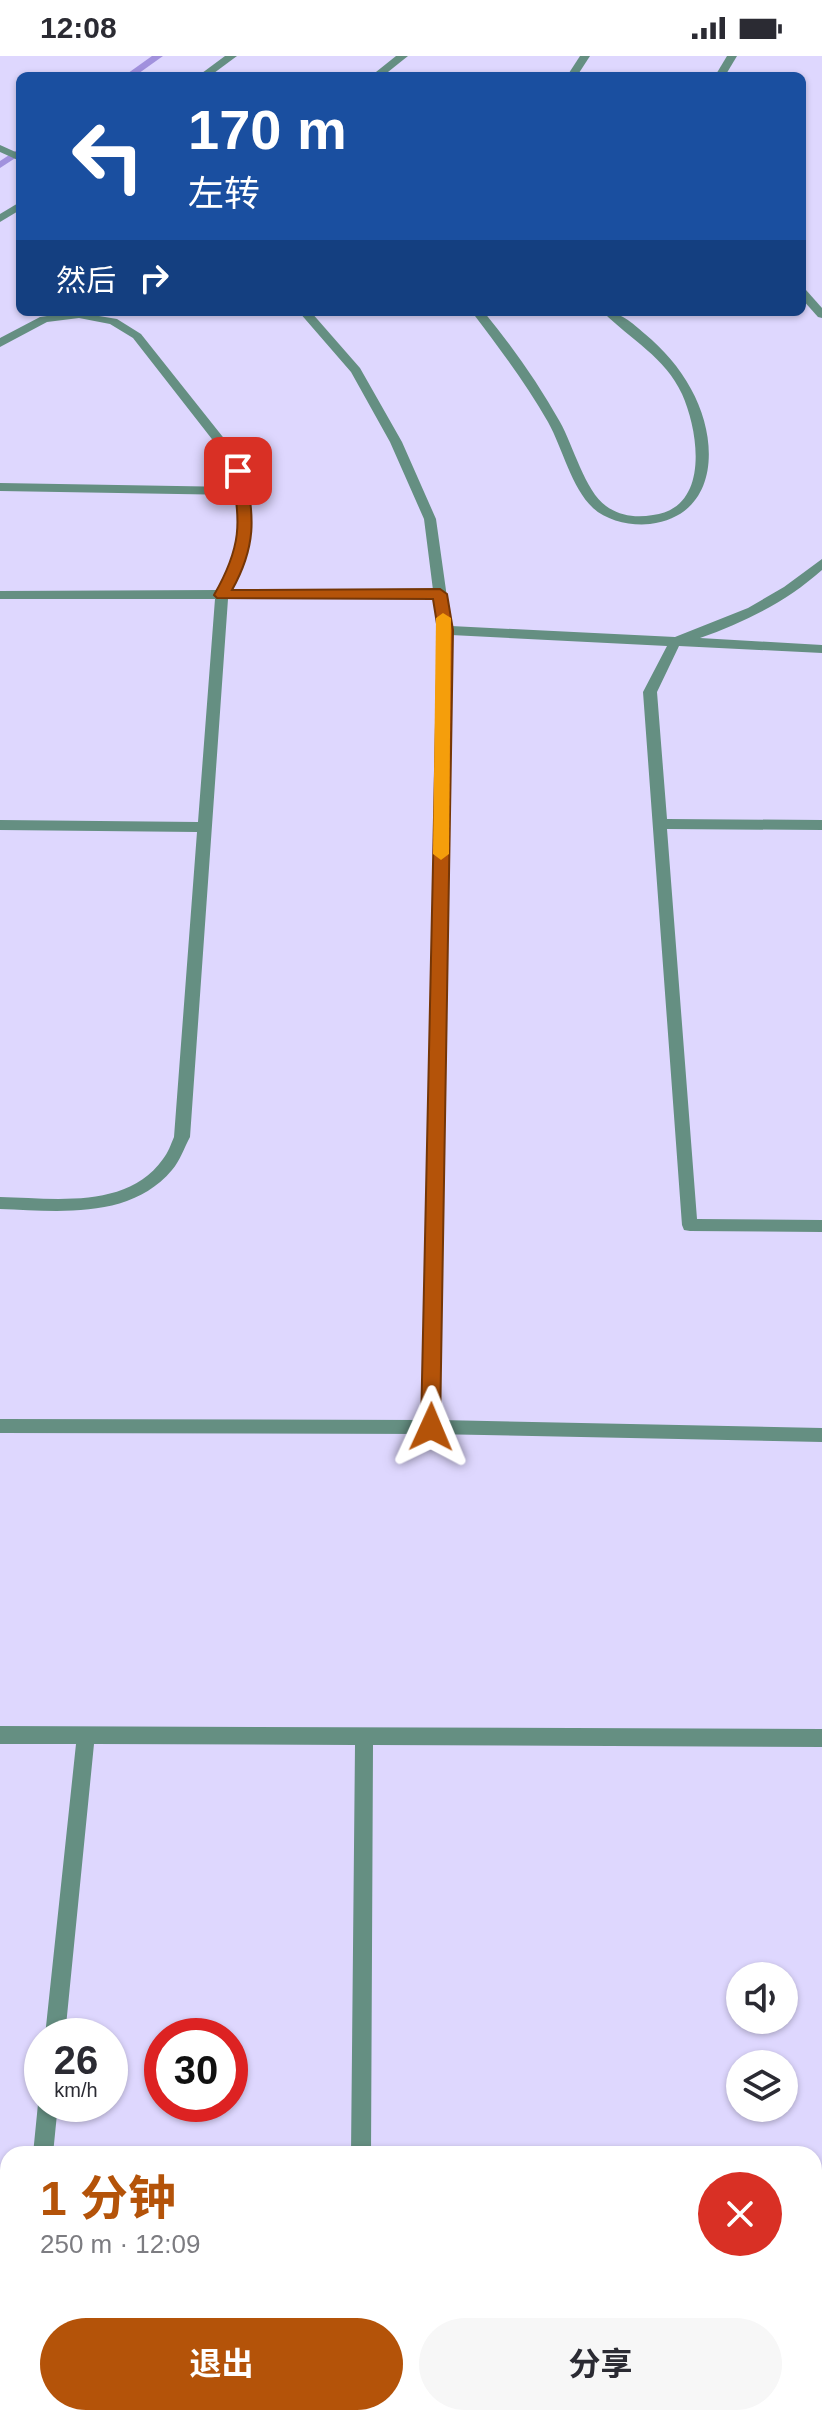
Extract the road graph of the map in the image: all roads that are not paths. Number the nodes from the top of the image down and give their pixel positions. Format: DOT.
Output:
graph roads {
  1 [pos="232,56"];
  2 [pos="403,56"];
  3 [pos="209,72"];
  4 [pos="381,72"];
  5 [pos="806,297"];
  6 [pos="822,315"];
  7 [pos="58,316"];
  8 [pos="96,316"];
  9 [pos="308,316"];
  10 [pos="481,316"];
  11 [pos="614,316"];
  12 [pos="0,343"];
  13 [pos="0,487"];
  14 [pos="244,491"];
  15 [pos="822,563"];
  16 [pos="440,594"];
  17 [pos="0,595"];
  18 [pos="222,595"];
  19 [pos="445,630"];
  20 [pos="675,642"];
  21 [pos="822,649"];
  22 [pos="660,824"];
  23 [pos="0,825"];
  24 [pos="822,825"];
  25 [pos="205,827"];
  26 [pos="0,1203"];
  27 [pos="822,1226"];
  28 [pos="0,1426"];
  29 [pos="431,1427"];
  30 [pos="822,1435"];
  31 [pos="0,1735"];
  32 [pos="86,1736"];
  33 [pos="364,1736"];
  34 [pos="822,1738"];
  35 [pos="57,2018"];
  36 [pos="46,2122"];
  37 [pos="44,2146"];
  38 [pos="361,2146"];
  1 -- 3 [label="street"];
  2 -- 4 [label="street"];
  5 -- 6 [label="street"];
  7 -- 12 [label="street"];
  8 -- 14 [label="street"];
  9 -- 16 [label="street"];
  10 -- 11 [label="street"];
  13 -- 14 [label="street"];
  14 -- 18 [label="street"];
  15 -- 20 [label="street"];
  16 -- 18 [label="street"];
  16 -- 19 [label="street"];
  17 -- 18 [label="street"];
  18 -- 25 [label="street"];
  19 -- 20 [label="street"];
  19 -- 29 [label="street"];
  20 -- 21 [label="street"];
  20 -- 22 [label="street"];
  22 -- 24 [label="street"];
  22 -- 27 [label="street"];
  23 -- 25 [label="street"];
  25 -- 26 [label="street"];
  28 -- 29 [label="street"];
  29 -- 30 [label="street"];
  31 -- 32 [label="street"];
  32 -- 33 [label="street"];
  32 -- 35 [label="street"];
  33 -- 34 [label="street"];
  33 -- 38 [label="street"];
  36 -- 37 [label="street"];
}
